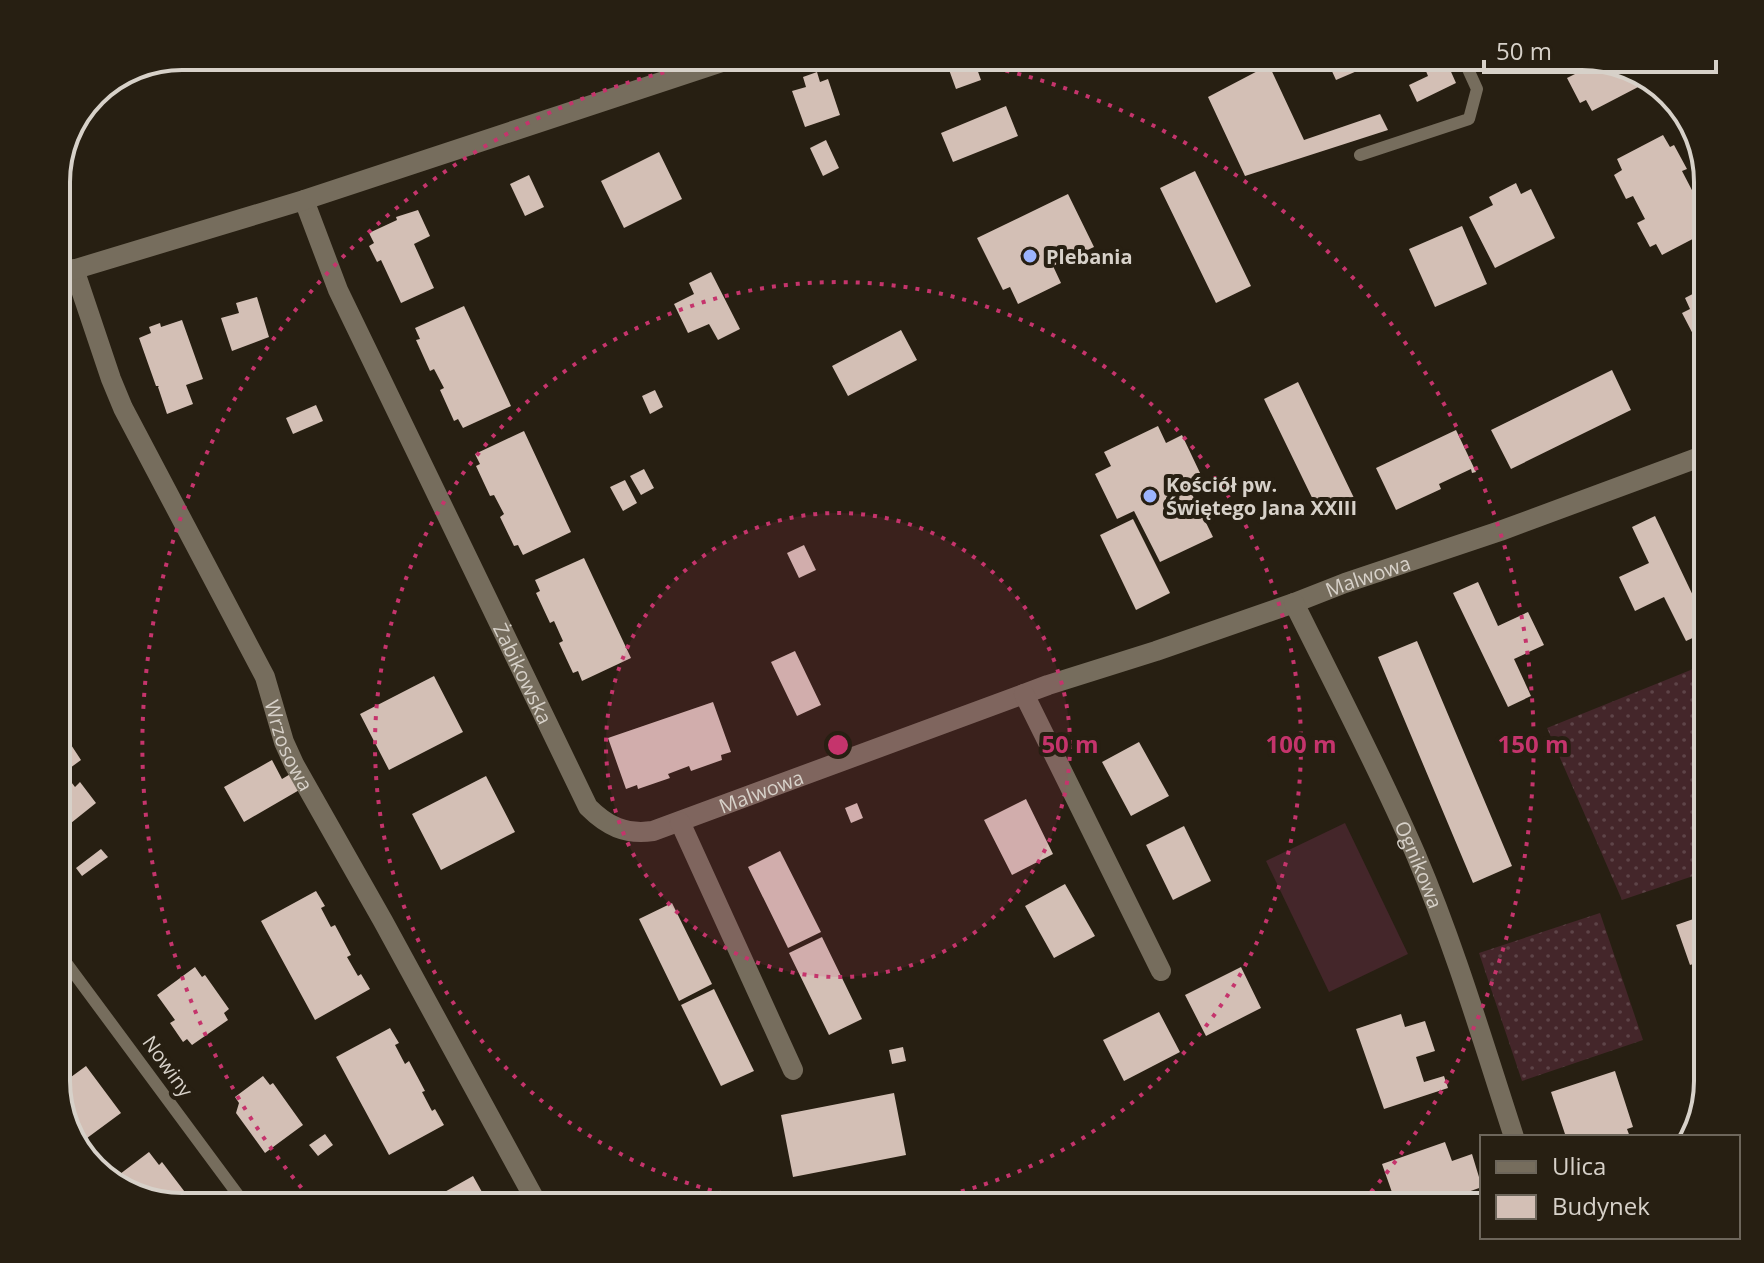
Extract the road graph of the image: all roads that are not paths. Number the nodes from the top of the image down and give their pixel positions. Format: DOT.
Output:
graph roads {
  1 [pos="698,70"];
  2 [pos="1468,70"];
  3 [pos="1360,155"];
  4 [pos="304,200"];
  5 [pos="70,270"];
  6 [pos="70,283"];
  7 [pos="1694,459"];
  8 [pos="1294,603"];
  9 [pos="1024,694"];
  10 [pos="680,822"];
  11 [pos="70,968"];
  12 [pos="1161,971"];
  13 [pos="793,1070"];
  14 [pos="1513,1135"];
  15 [pos="237,1193"];
  16 [pos="531,1193"];
  1 -- 4 [label="street"];
  2 -- 3 [label="lane"];
  4 -- 5 [label="street"];
  4 -- 10 [label="street, Żabikowska"];
  6 -- 16 [label="street, Wrzosowa"];
  7 -- 8 [label="street, Malwowa"];
  8 -- 9 [label="street, Malwowa"];
  8 -- 14 [label="street, Ognikowa"];
  9 -- 10 [label="street, Malwowa"];
  9 -- 12 [label="street"];
  10 -- 13 [label="street"];
  11 -- 15 [label="lane, Nowiny"];
}
